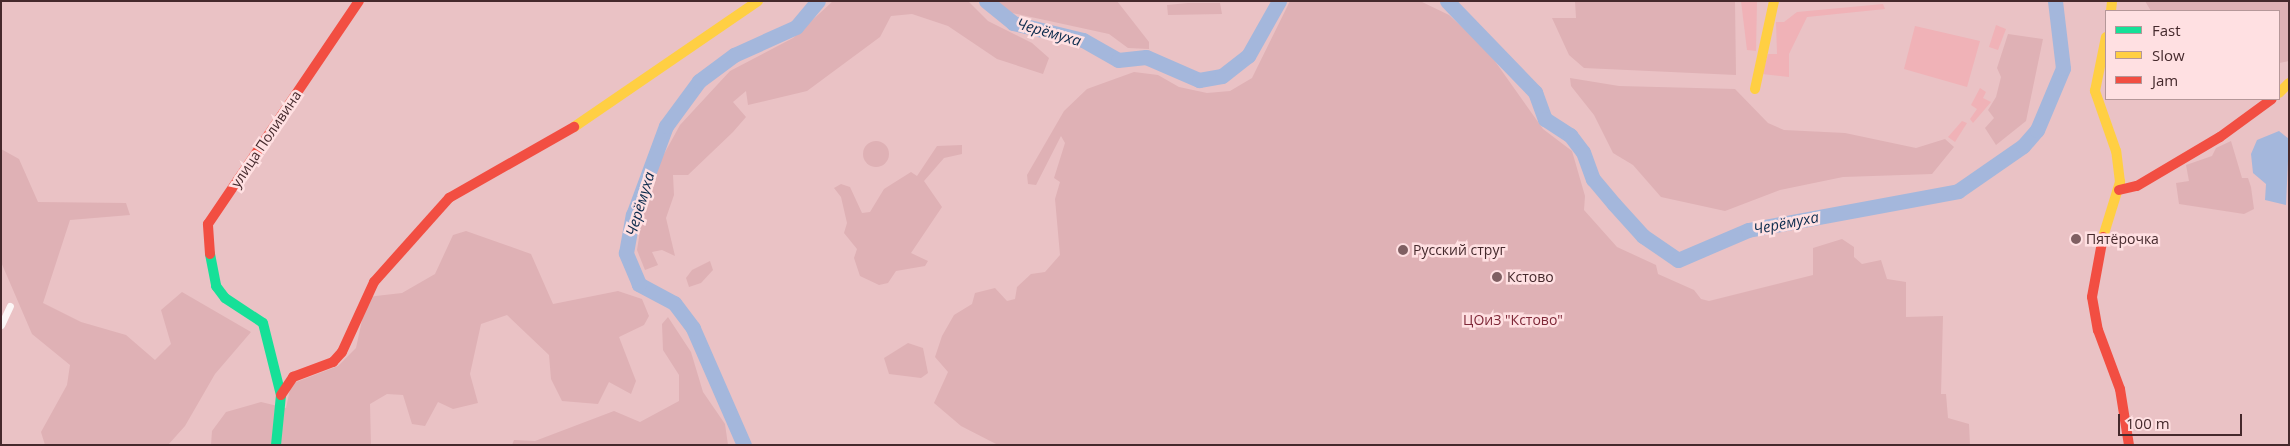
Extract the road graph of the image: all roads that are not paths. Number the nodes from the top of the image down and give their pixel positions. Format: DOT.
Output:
graph roads {
  1 [pos="358,1"];
  2 [pos="758,1"];
  3 [pos="1774,1"];
  4 [pos="2105,42"];
  5 [pos="2289,83"];
  6 [pos="1755,88"];
  7 [pos="2280,92"];
  8 [pos="2271,100"];
  9 [pos="2119,190"];
  10 [pos="10,306"];
  11 [pos="1,325"];
  12 [pos="281,396"];
  13 [pos="276,445"];
  14 [pos="2129,445"];
  1 -- 12 [label="street, улица Поливина"];
  2 -- 12 [label="street"];
  3 -- 6 [label="street"];
  4 -- 9 [label="street"];
  5 -- 7 [label="street"];
  8 -- 9 [label="street"];
  9 -- 14 [label="street"];
  10 -- 11 [label="street"];
  12 -- 13 [label="street"];
}
